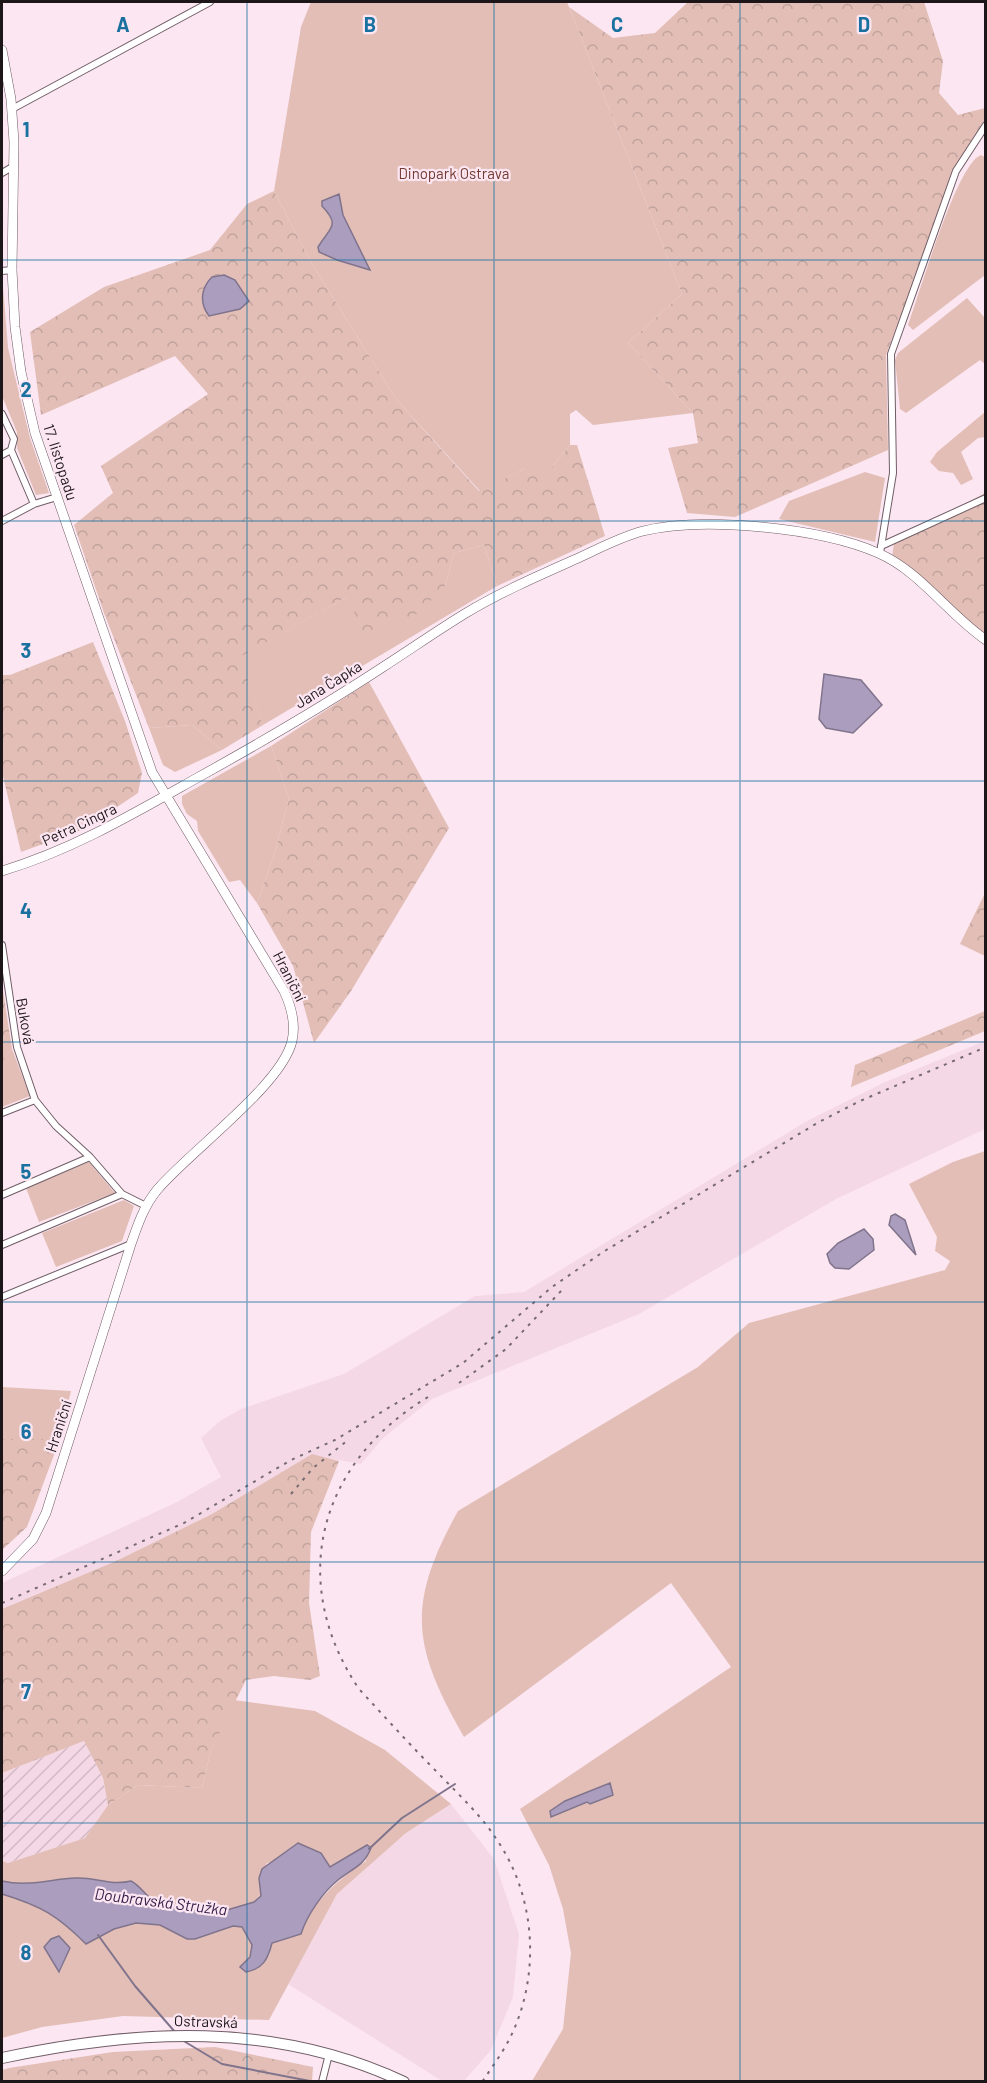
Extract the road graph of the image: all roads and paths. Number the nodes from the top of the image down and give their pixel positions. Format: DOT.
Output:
graph roads {
  1 [pos="210,2"];
  2 [pos="2,50"];
  3 [pos="8,103"];
  4 [pos="986,125"];
  5 [pos="14,166"];
  6 [pos="2,173"];
  7 [pos="12,270"];
  8 [pos="2,271"];
  9 [pos="2,414"];
  10 [pos="11,450"];
  11 [pos="2,455"];
  12 [pos="57,498"];
  13 [pos="986,498"];
  14 [pos="34,504"];
  15 [pos="2,521"];
  16 [pos="880,550"];
  17 [pos="986,640"];
  18 [pos="165,796"];
  19 [pos="2,871"];
  20 [pos="2,945"];
  21 [pos="35,1100"];
  22 [pos="2,1113"];
  23 [pos="90,1157"];
  24 [pos="122,1194"];
  25 [pos="2,1195"];
  26 [pos="146,1206"];
  27 [pos="131,1244"];
  28 [pos="2,1245"];
  29 [pos="2,1297"];
  30 [pos="2,1571"];
  31 [pos="329,2054"];
  32 [pos="2,2058"];
  33 [pos="322,2082"];
  34 [pos="404,2082"];
  1 -- 3 [label="street"];
  2 -- 3 [label="main road, 17. listopadu"];
  3 -- 5 [label="main road, 17. listopadu"];
  4 -- 16 [label="street"];
  5 -- 6 [label="street"];
  5 -- 7 [label="main road, 17. listopadu"];
  7 -- 8 [label="street"];
  7 -- 12 [label="main road, 17. listopadu"];
  9 -- 10 [label="street"];
  10 -- 11 [label="street"];
  10 -- 14 [label="street"];
  12 -- 14 [label="street"];
  12 -- 18 [label="main road, 17. listopadu"];
  13 -- 16 [label="street"];
  14 -- 15 [label="street"];
  16 -- 17 [label="main road, Jana Čapka"];
  16 -- 18 [label="main road, Jana Čapka"];
  18 -- 19 [label="main road, Petra Cingra"];
  18 -- 26 [label="main road, Hraniční"];
  20 -- 21 [label="street, Buková"];
  21 -- 22 [label="street"];
  21 -- 23 [label="street, Buková"];
  23 -- 24 [label="street, Buková"];
  23 -- 25 [label="street"];
  24 -- 26 [label="street, Buková"];
  24 -- 28 [label="street"];
  26 -- 27 [label="main road, Hraniční"];
  27 -- 29 [label="street"];
  27 -- 30 [label="main road, Hraniční"];
  31 -- 32 [label="main road, Ostravská"];
  31 -- 33 [label="street"];
  31 -- 34 [label="main road, Ostravská"];
}
